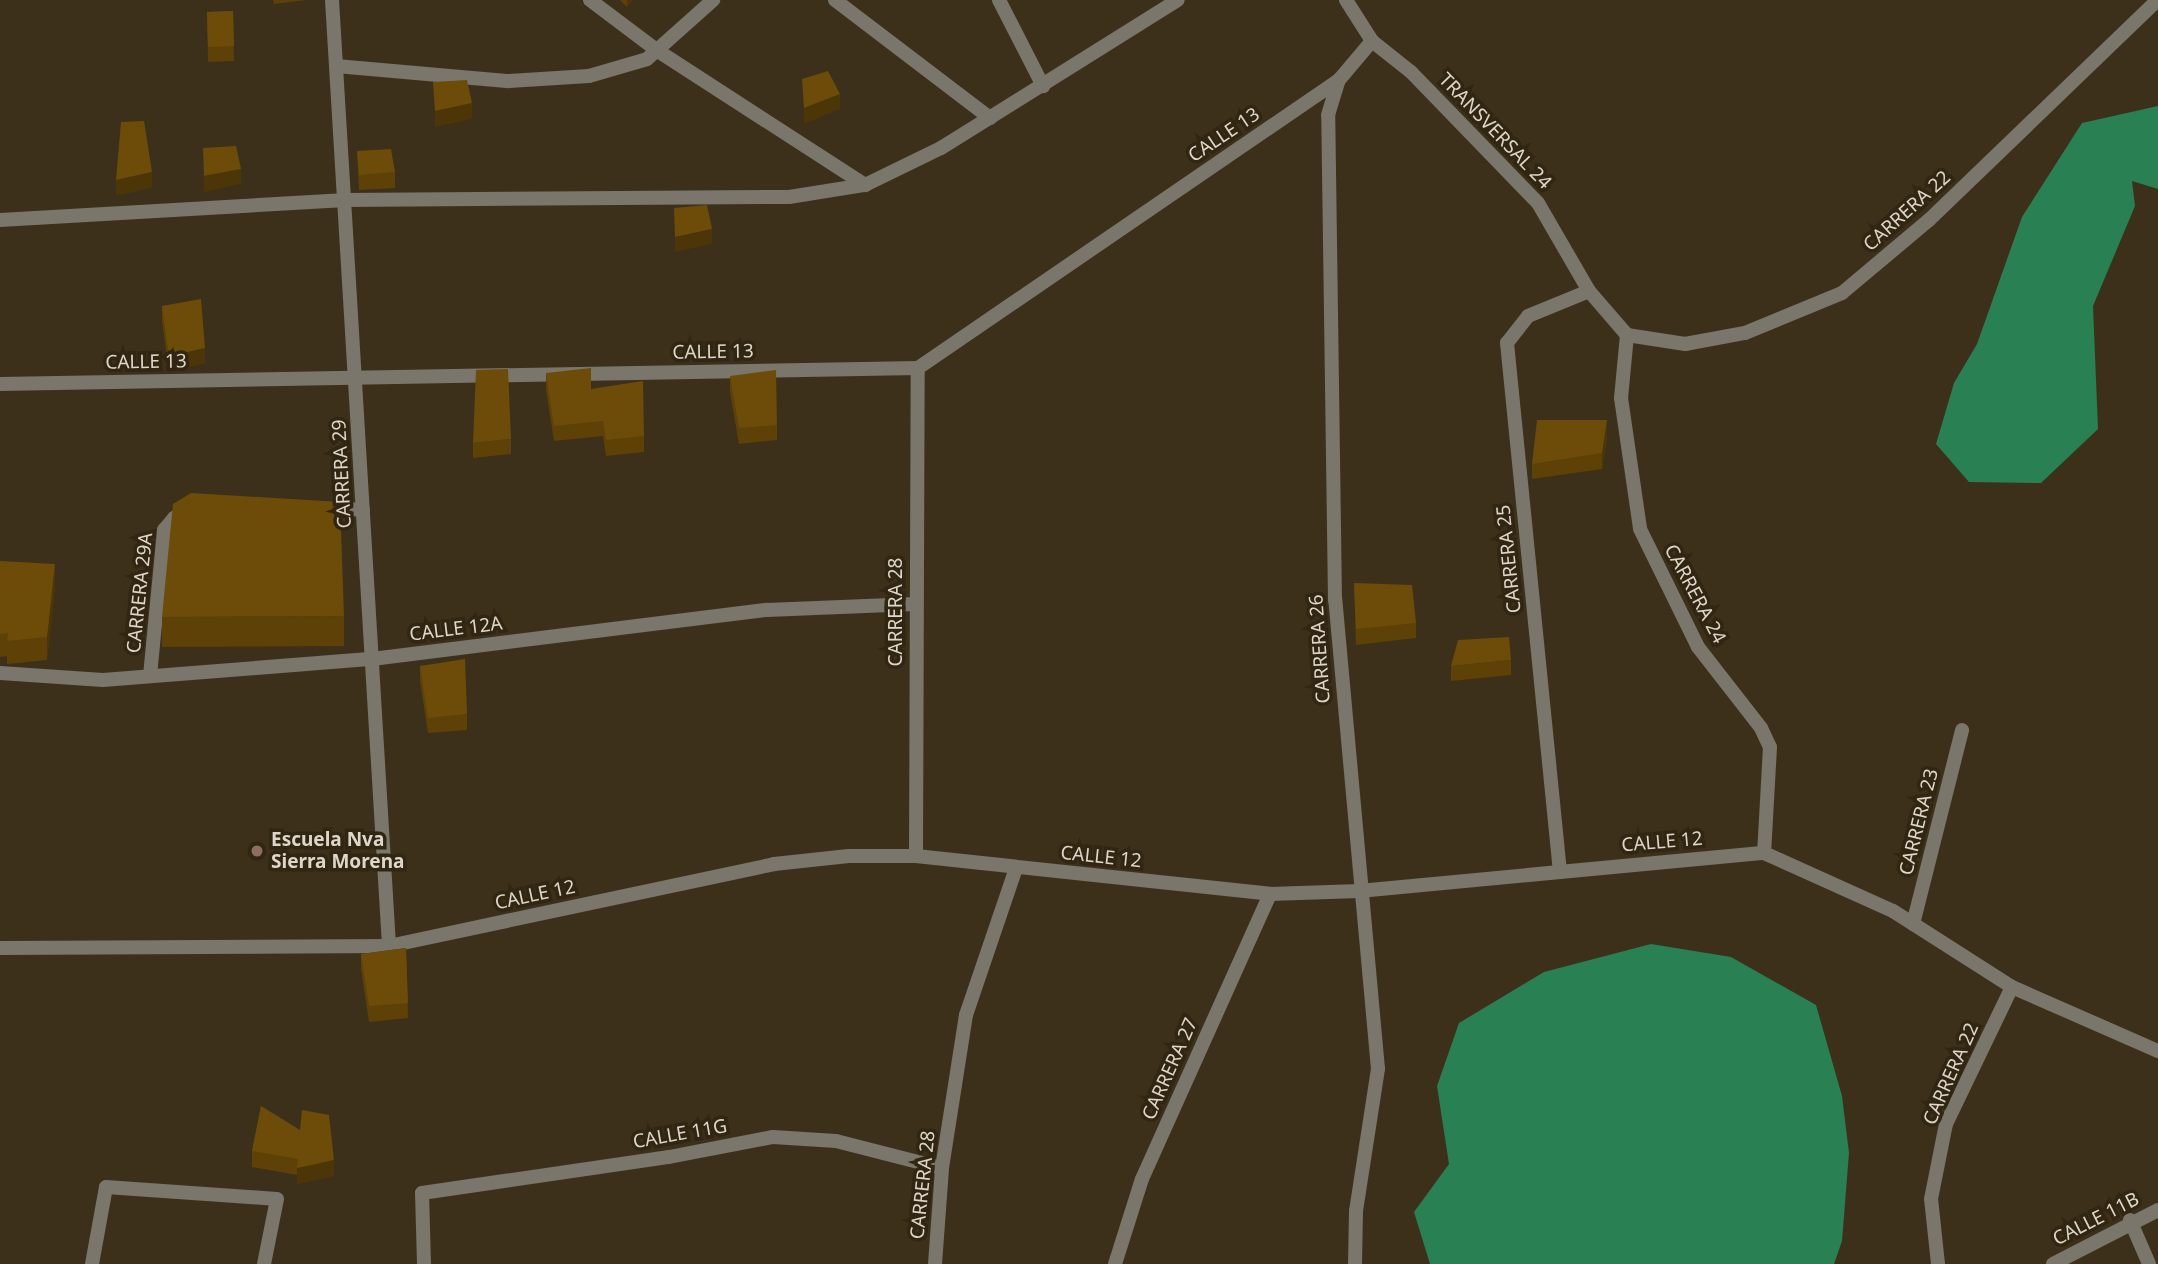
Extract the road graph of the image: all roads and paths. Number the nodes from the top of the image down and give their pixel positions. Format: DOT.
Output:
graph roads {
  1 [pos="332,0"];
  2 [pos="590,0"];
  3 [pos="713,0"];
  4 [pos="835,0"];
  5 [pos="999,0"];
  6 [pos="1346,0"];
  7 [pos="2158,0"];
  8 [pos="1172,2"];
  9 [pos="1372,41"];
  10 [pos="657,51"];
  11 [pos="336,66"];
  12 [pos="1339,80"];
  13 [pos="1043,86"];
  14 [pos="990,118"];
  15 [pos="865,186"];
  16 [pos="345,200"];
  17 [pos="0,220"];
  18 [pos="1589,291"];
  19 [pos="1627,335"];
  20 [pos="918,368"];
  21 [pos="355,376"];
  22 [pos="0,384"];
  23 [pos="363,509"];
  24 [pos="310,510"];
  25 [pos="204,513"];
  26 [pos="915,604"];
  27 [pos="372,659"];
  28 [pos="0,673"];
  29 [pos="150,676"];
  30 [pos="1962,730"];
  31 [pos="1764,853"];
  32 [pos="916,856"];
  33 [pos="1016,868"];
  34 [pos="1559,872"];
  35 [pos="1359,891"];
  36 [pos="1270,894"];
  37 [pos="1913,924"];
  38 [pos="389,946"];
  39 [pos="0,948"];
  40 [pos="2012,987"];
  41 [pos="2158,1051"];
  42 [pos="942,1168"];
  43 [pos="2158,1210"];
  44 [pos="2130,1220"];
  45 [pos="92,1264"];
  46 [pos="264,1264"];
  47 [pos="424,1264"];
  48 [pos="935,1264"];
  49 [pos="1115,1264"];
  50 [pos="1355,1264"];
  51 [pos="1938,1264"];
  52 [pos="2053,1264"];
  53 [pos="2149,1264"];
  1 -- 11 [label="street, CARRERA 29"];
  2 -- 10 [label="street"];
  3 -- 10 [label="street"];
  4 -- 14 [label="street"];
  5 -- 13 [label="street"];
  6 -- 9 [label="street, TRANSVERSAL 24"];
  7 -- 19 [label="street, CARRERA 22"];
  8 -- 13 [label="street"];
  9 -- 12 [label="street, CARRERA 26"];
  9 -- 18 [label="street, TRANSVERSAL 24"];
  10 -- 11 [label="street"];
  10 -- 15 [label="street"];
  11 -- 16 [label="street, CARRERA 29"];
  12 -- 20 [label="street, CALLE 13"];
  12 -- 35 [label="street, CARRERA 26"];
  13 -- 14 [label="street"];
  14 -- 15 [label="street"];
  15 -- 16 [label="street"];
  16 -- 17 [label="street"];
  16 -- 21 [label="street, CARRERA 29"];
  18 -- 19 [label="street, TRANSVERSAL 24"];
  18 -- 34 [label="street, CARRERA 25"];
  19 -- 31 [label="street, CARRERA 24"];
  20 -- 21 [label="street, CALLE 13"];
  20 -- 26 [label="street, CARRERA 28"];
  21 -- 22 [label="street, CALLE 13"];
  21 -- 23 [label="street, CARRERA 29"];
  23 -- 24 [label="street"];
  23 -- 27 [label="street, CARRERA 29"];
  25 -- 29 [label="street, CARRERA 29A"];
  26 -- 27 [label="street, CALLE 12A"];
  26 -- 32 [label="street, CARRERA 28"];
  27 -- 29 [label="street, CALLE 12A"];
  27 -- 38 [label="street, CARRERA 29"];
  28 -- 29 [label="street, CALLE 12A"];
  30 -- 37 [label="street, CARRERA 23"];
  31 -- 34 [label="street, CALLE 12"];
  31 -- 37 [label="street"];
  32 -- 33 [label="street, CALLE 12"];
  32 -- 38 [label="street, CALLE 12"];
  33 -- 36 [label="street, CALLE 12"];
  33 -- 42 [label="street, CARRERA 28"];
  34 -- 35 [label="street, CALLE 12"];
  35 -- 36 [label="street, CALLE 12"];
  35 -- 50 [label="street, CARRERA 26"];
  36 -- 49 [label="street, CARRERA 27"];
  37 -- 40 [label="street"];
  38 -- 39 [label="street, CALLE 12"];
  40 -- 41 [label="street"];
  40 -- 51 [label="street, CARRERA 22"];
  42 -- 47 [label="street, CALLE 11G"];
  42 -- 48 [label="street, CARRERA 28"];
  43 -- 44 [label="street, CALLE 11B"];
  44 -- 52 [label="street, CALLE 11B"];
  44 -- 53 [label="street"];
  45 -- 46 [label="street"];
}
